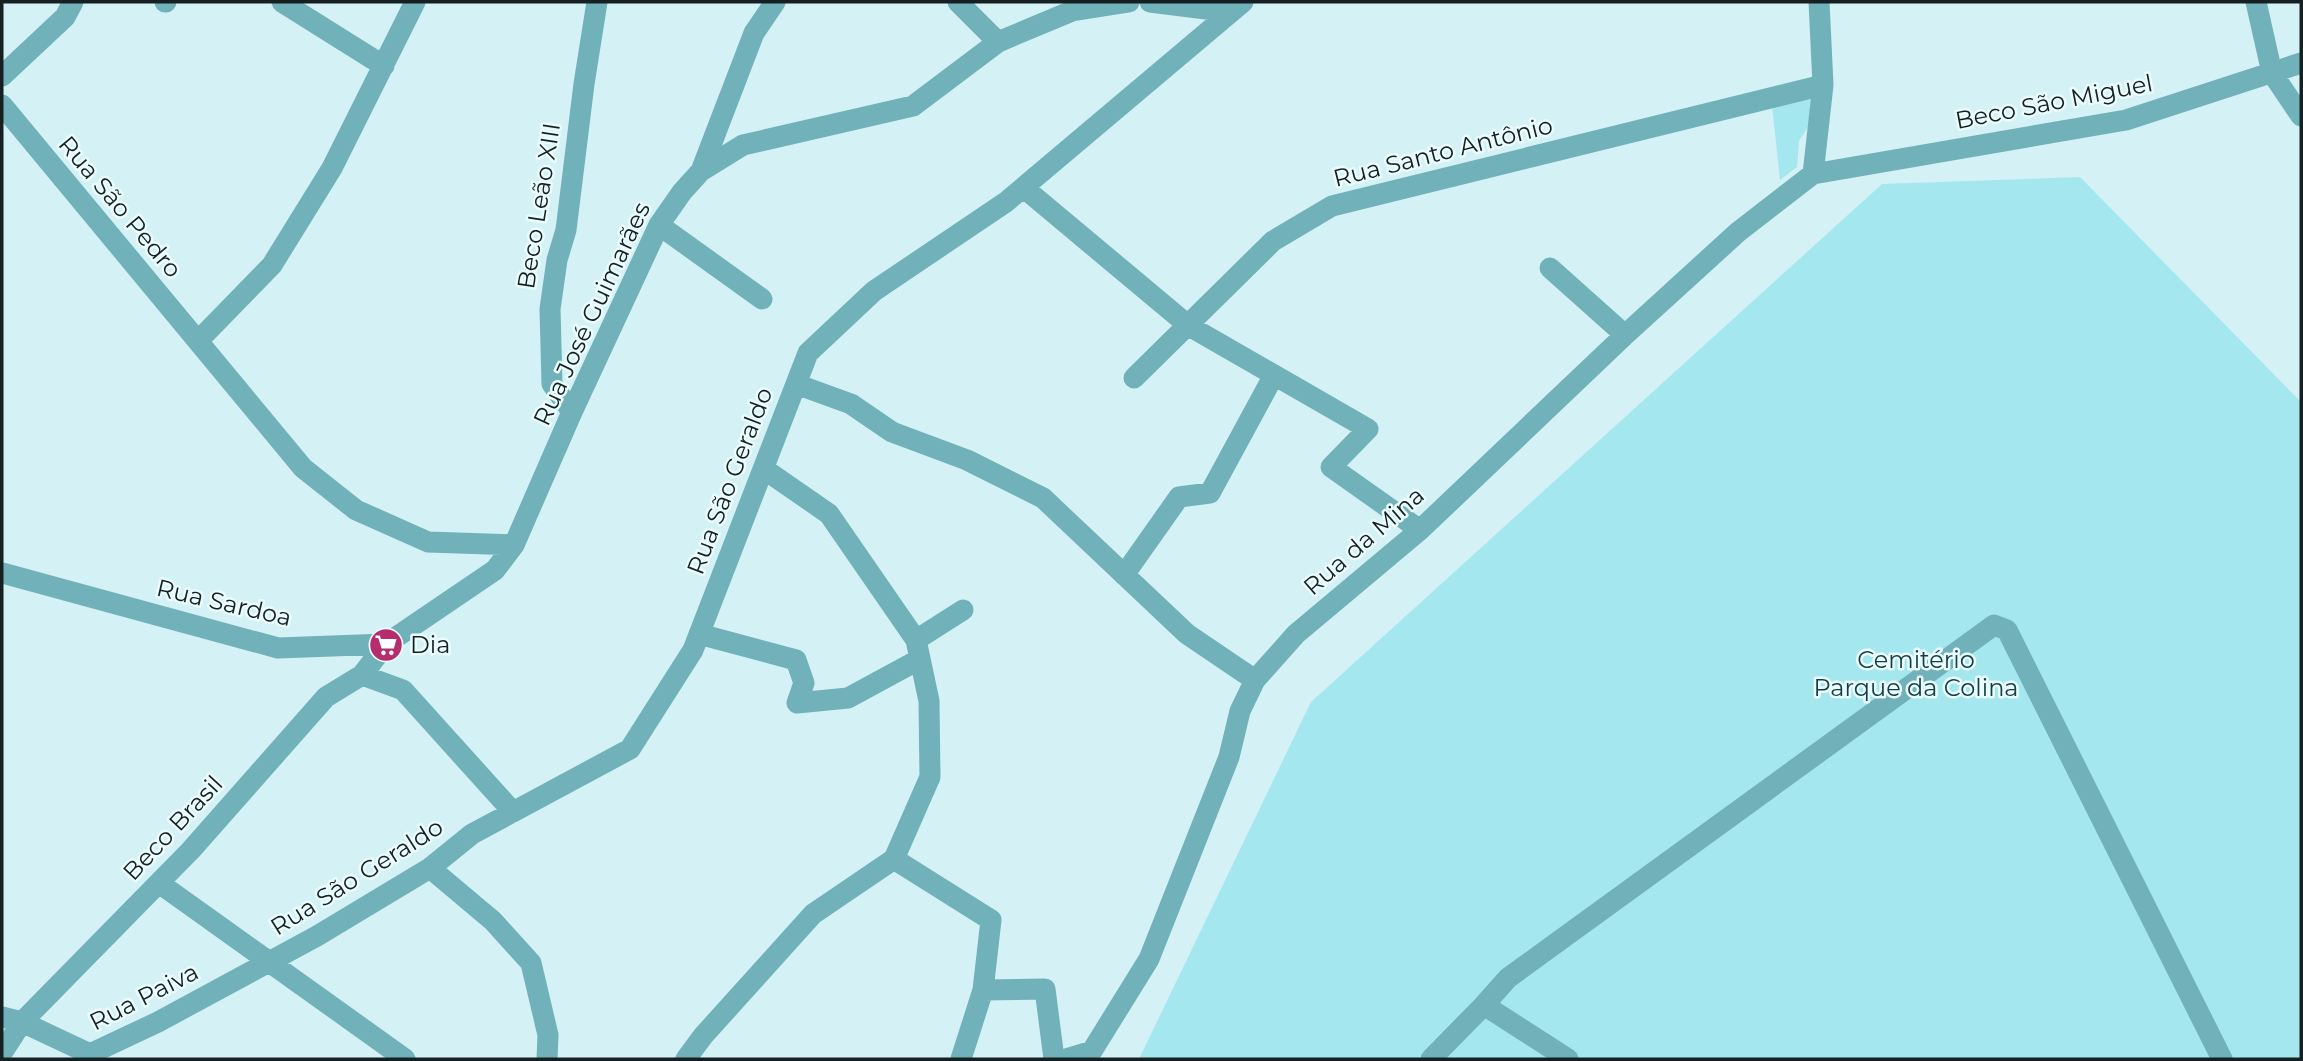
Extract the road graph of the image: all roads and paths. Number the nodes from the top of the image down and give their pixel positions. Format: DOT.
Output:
graph roads {
  1 [pos="73,2"];
  2 [pos="282,2"];
  3 [pos="415,2"];
  4 [pos="597,2"];
  5 [pos="775,2"];
  6 [pos="958,2"];
  7 [pos="1129,2"];
  8 [pos="1150,2"];
  9 [pos="1819,2"];
  10 [pos="2256,2"];
  11 [pos="1223,6"];
  12 [pos="998,42"];
  13 [pos="2301,63"];
  14 [pos="384,66"];
  15 [pos="2272,73"];
  16 [pos="2,76"];
  17 [pos="1823,85"];
  18 [pos="2,105"];
  19 [pos="2301,116"];
  20 [pos="701,170"];
  21 [pos="1813,174"];
  22 [pos="1024,188"];
  23 [pos="659,225"];
  24 [pos="1550,268"];
  25 [pos="762,299"];
  26 [pos="1189,326"];
  27 [pos="1625,335"];
  28 [pos="198,341"];
  29 [pos="1274,375"];
  30 [pos="1134,378"];
  31 [pos="796,384"];
  32 [pos="572,412"];
  33 [pos="764,469"];
  34 [pos="1420,530"];
  35 [pos="514,545"];
  36 [pos="2,573"];
  37 [pos="1124,575"];
  38 [pos="963,610"];
  39 [pos="699,634"];
  40 [pos="386,645"];
  41 [pos="918,650"];
  42 [pos="362,675"];
  43 [pos="1255,680"];
  44 [pos="513,812"];
  45 [pos="894,859"];
  46 [pos="430,868"];
  47 [pos="159,883"];
  48 [pos="270,962"];
  49 [pos="983,990"];
  50 [pos="1484,1005"];
  51 [pos="12,1019"];
  52 [pos="52,1035"];
  53 [pos="2,1053"];
  54 [pos="66,1059"];
  55 [pos="405,1059"];
  56 [pos="547,1059"];
  57 [pos="686,1059"];
  58 [pos="961,1059"];
  59 [pos="1054,1059"];
  60 [pos="1066,1059"];
  61 [pos="1431,1059"];
  62 [pos="1568,1059"];
  63 [pos="2221,1059"];
  1 -- 16 [label="street"];
  2 -- 14 [label="street"];
  3 -- 14 [label="street"];
  4 -- 32 [label="street, Beco Leão XIII"];
  5 -- 20 [label="street"];
  6 -- 12 [label="street"];
  7 -- 12 [label="street, Rua José Guimarães"];
  8 -- 11 [label="street"];
  9 -- 17 [label="street"];
  10 -- 15 [label="street"];
  11 -- 22 [label="street, Rua São Geraldo"];
  12 -- 20 [label="street, Rua José Guimarães"];
  13 -- 15 [label="street, Beco São Miguel"];
  14 -- 28 [label="street"];
  15 -- 19 [label="street"];
  15 -- 21 [label="street, Beco São Miguel"];
  17 -- 21 [label="street"];
  17 -- 26 [label="street, Rua Santo Antônio"];
  18 -- 28 [label="street, Rua São Pedro"];
  20 -- 23 [label="street, Rua José Guimarães"];
  21 -- 27 [label="street, Rua da Mina"];
  22 -- 26 [label="street"];
  22 -- 31 [label="street, Rua São Geraldo"];
  23 -- 25 [label="street"];
  23 -- 32 [label="street, Rua José Guimarães"];
  24 -- 27 [label="street"];
  26 -- 29 [label="street"];
  26 -- 30 [label="street, Rua Santo Antônio"];
  27 -- 34 [label="street, Rua da Mina"];
  28 -- 35 [label="street, Rua São Pedro"];
  29 -- 34 [label="street"];
  29 -- 37 [label="street"];
  31 -- 33 [label="street, Rua São Geraldo"];
  31 -- 37 [label="street"];
  32 -- 35 [label="street, Rua José Guimarães"];
  33 -- 39 [label="street, Rua São Geraldo"];
  33 -- 41 [label="street"];
  34 -- 43 [label="street, Rua da Mina"];
  35 -- 40 [label="street"];
  36 -- 40 [label="street, Rua Sardoa"];
  37 -- 43 [label="street"];
  38 -- 41 [label="street"];
  39 -- 41 [label="street"];
  39 -- 44 [label="street, Rua São Geraldo"];
  40 -- 42 [label="street, Beco Brasil"];
  41 -- 45 [label="street"];
  42 -- 44 [label="street"];
  42 -- 47 [label="street, Beco Brasil"];
  43 -- 60 [label="street, Rua da Mina"];
  44 -- 46 [label="street, Rua São Geraldo"];
  45 -- 49 [label="street"];
  45 -- 57 [label="street"];
  46 -- 48 [label="street, Rua São Geraldo"];
  46 -- 56 [label="street"];
  47 -- 48 [label="street"];
  47 -- 51 [label="street, Beco Brasil"];
  48 -- 52 [label="street, Rua Paiva"];
  48 -- 55 [label="street"];
  49 -- 58 [label="street"];
  49 -- 59 [label="street"];
  50 -- 61 [label="street"];
  50 -- 62 [label="street"];
  50 -- 63 [label="street"];
  51 -- 52 [label="street, Rua Paiva"];
  51 -- 53 [label="street, Beco Brasil"];
  52 -- 54 [label="street"];
}
